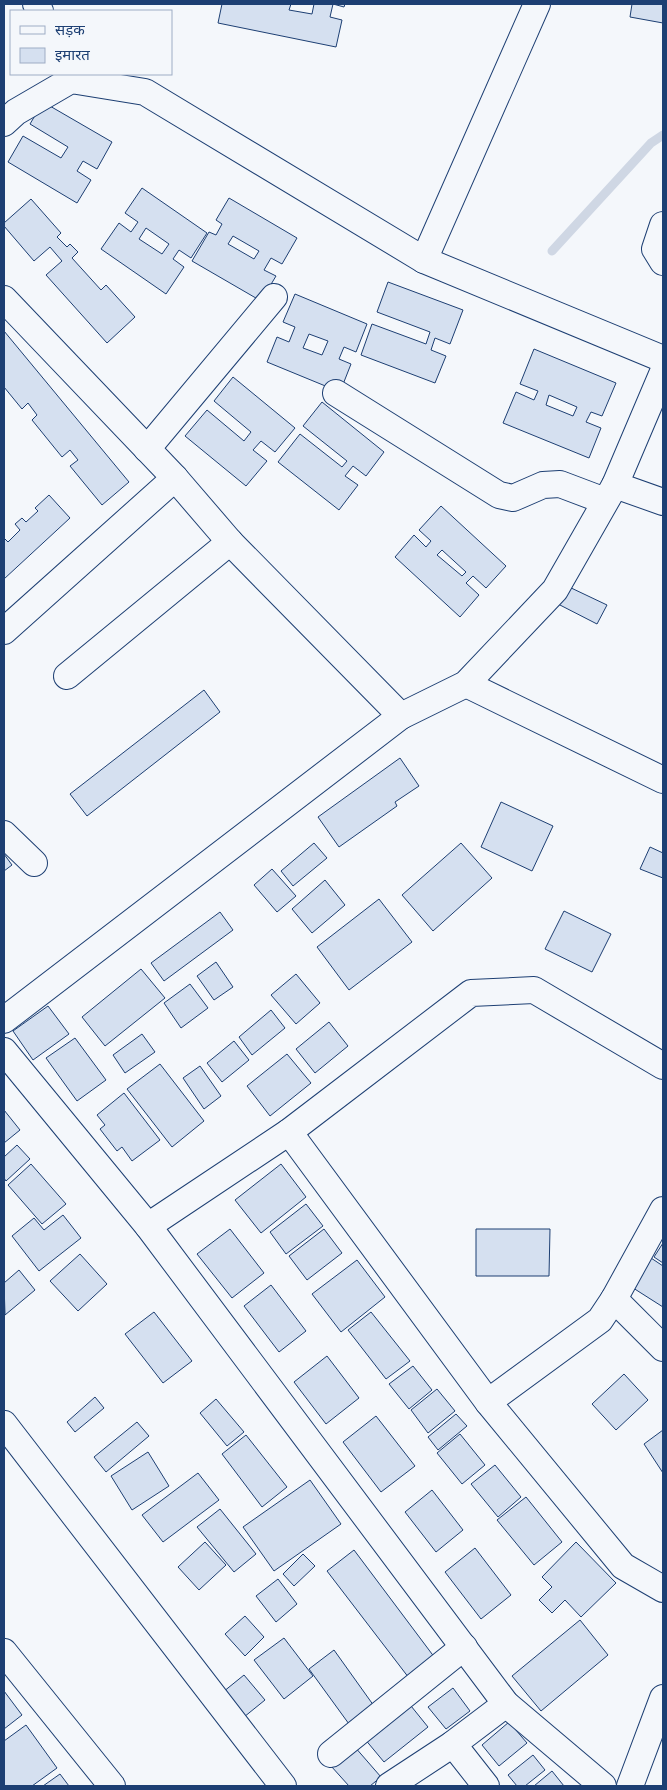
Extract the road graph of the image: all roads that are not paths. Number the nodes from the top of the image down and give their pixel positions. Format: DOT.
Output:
graph roads {
  1 [pos="537,4"];
  2 [pos="69,77"];
  3 [pos="4,123"];
  4 [pos="663,225"];
  5 [pos="424,260"];
  6 [pos="663,262"];
  7 [pos="274,297"];
  8 [pos="4,298"];
  9 [pos="663,359"];
  10 [pos="663,372"];
  11 [pos="336,393"];
  12 [pos="147,449"];
  13 [pos="175,478"];
  14 [pos="610,493"];
  15 [pos="663,502"];
  16 [pos="230,542"];
  17 [pos="4,630"];
  18 [pos="67,676"];
  19 [pos="466,684"];
  20 [pos="401,716"];
  21 [pos="663,780"];
  22 [pos="4,834"];
  23 [pos="34,863"];
  24 [pos="4,1020"];
  25 [pos="4,1051"];
  26 [pos="663,1066"];
  27 [pos="289,1132"];
  28 [pos="663,1210"];
  29 [pos="148,1226"];
  30 [pos="614,1299"];
  31 [pos="663,1348"];
  32 [pos="488,1402"];
  33 [pos="4,1424"];
  34 [pos="663,1589"];
  35 [pos="464,1647"];
  36 [pos="4,1652"];
  37 [pos="663,1698"];
  38 [pos="506,1704"];
  39 [pos="453,1744"];
  40 [pos="331,1754"];
  41 [pos="112,1786"];
  42 [pos="283,1786"];
  43 [pos="390,1786"];
  44 [pos="486,1786"];
  45 [pos="603,1786"];
  46 [pos="630,1786"];
  1 -- 5 [label="street"];
  2 -- 3 [label="street"];
  2 -- 5 [label="street"];
  4 -- 6 [label="street"];
  5 -- 9 [label="street"];
  7 -- 12 [label="street"];
  8 -- 12 [label="street"];
  10 -- 14 [label="street"];
  11 -- 14 [label="street"];
  12 -- 13 [label="street"];
  13 -- 16 [label="street"];
  13 -- 17 [label="street"];
  14 -- 15 [label="street"];
  14 -- 19 [label="street"];
  16 -- 18 [label="street"];
  16 -- 20 [label="street"];
  19 -- 20 [label="street"];
  19 -- 21 [label="street"];
  20 -- 24 [label="street"];
  22 -- 23 [label="street"];
  25 -- 29 [label="street"];
  26 -- 27 [label="street"];
  27 -- 29 [label="street"];
  27 -- 32 [label="street"];
  28 -- 30 [label="street"];
  29 -- 35 [label="street"];
  30 -- 31 [label="street"];
  30 -- 32 [label="street"];
  32 -- 34 [label="street"];
  33 -- 42 [label="street"];
  35 -- 38 [label="street"];
  35 -- 40 [label="street"];
  36 -- 41 [label="street"];
  37 -- 46 [label="street"];
  38 -- 39 [label="street"];
  38 -- 45 [label="street"];
  39 -- 43 [label="street"];
  39 -- 44 [label="street"];
}
